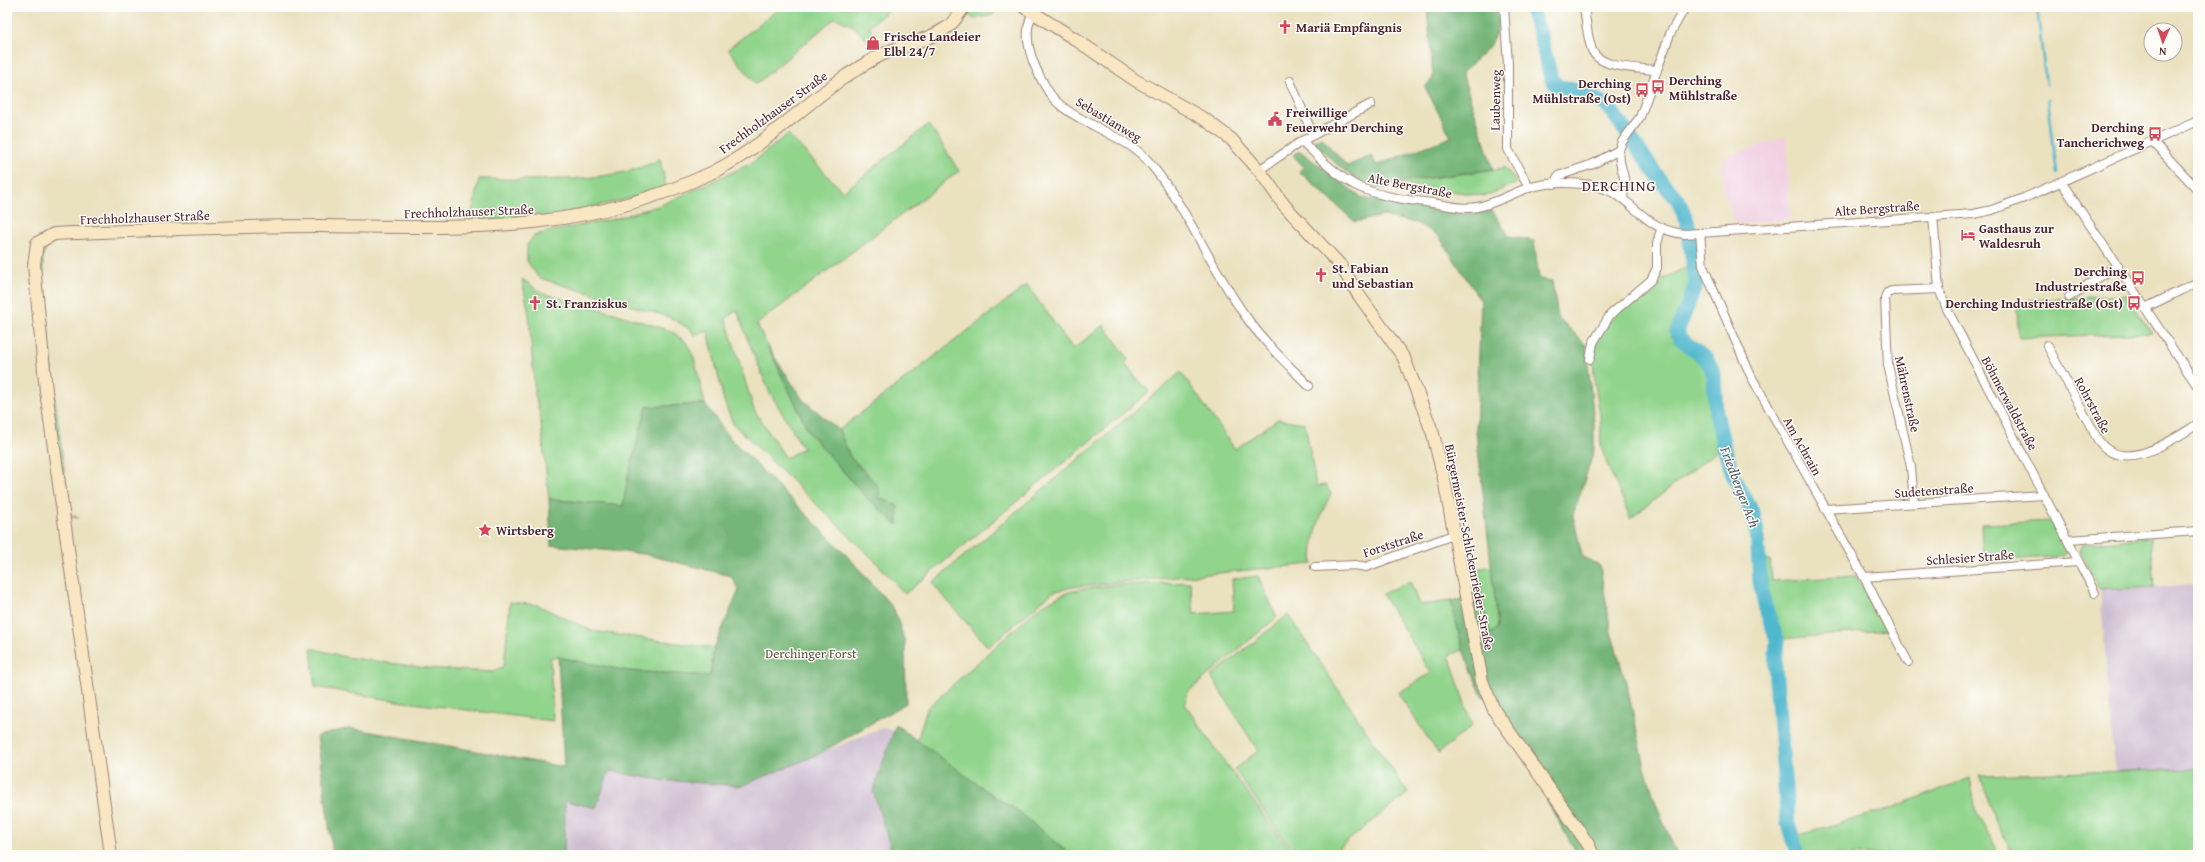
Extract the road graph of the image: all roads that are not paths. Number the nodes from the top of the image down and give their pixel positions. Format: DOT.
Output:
graph roads {
  1 [pos="964,7"];
  2 [pos="1504,7"];
  3 [pos="1584,7"];
  4 [pos="1685,7"];
  5 [pos="1031,9"];
  6 [pos="1657,70"];
  7 [pos="1290,81"];
  8 [pos="1371,104"];
  9 [pos="2198,122"];
  10 [pos="1313,135"];
  11 [pos="1302,141"];
  12 [pos="2153,142"];
  13 [pos="1619,150"];
  14 [pos="1259,170"];
  15 [pos="2062,183"];
  16 [pos="1554,184"];
  17 [pos="1529,188"];
  18 [pos="2198,190"];
  19 [pos="1623,198"];
  20 [pos="1933,216"];
  21 [pos="1661,229"];
  22 [pos="1697,233"];
  23 [pos="2118,265"];
  24 [pos="2198,282"];
  25 [pos="1939,289"];
  26 [pos="2069,297"];
  27 [pos="2145,308"];
  28 [pos="2047,345"];
  29 [pos="1590,359"];
  30 [pos="1309,386"];
  31 [pos="2198,387"];
  32 [pos="2198,424"];
  33 [pos="2044,494"];
  34 [pos="1914,503"];
  35 [pos="1825,509"];
  36 [pos="2198,532"];
  37 [pos="1454,535"];
  38 [pos="2068,540"];
  39 [pos="2078,562"];
  40 [pos="1315,567"];
  41 [pos="1864,577"];
  42 [pos="2095,593"];
  43 [pos="1908,662"];
  44 [pos="111,855"];
  45 [pos="1593,855"];
  1 -- 44 [label="street, Frechholzhauser Straße"];
  2 -- 17 [label="street, Laubenweg"];
  3 -- 6 [label="street"];
  4 -- 6 [label="street"];
  5 -- 14 [label="street, Bürgermeister-Schlickenrieder-Straße"];
  5 -- 30 [label="street, Sebastianweg"];
  6 -- 13 [label="street"];
  7 -- 10 [label="street"];
  8 -- 10 [label="street"];
  9 -- 12 [label="street, Alte Bergstraße"];
  10 -- 11 [label="street"];
  11 -- 14 [label="street"];
  11 -- 17 [label="street, Alte Bergstraße"];
  12 -- 15 [label="street, Alte Bergstraße"];
  12 -- 18 [label="street"];
  13 -- 16 [label="street, Alte Bergstraße"];
  13 -- 19 [label="street"];
  14 -- 37 [label="street, Bürgermeister-Schlickenrieder-Straße"];
  15 -- 20 [label="street, Alte Bergstraße"];
  15 -- 23 [label="street"];
  16 -- 17 [label="street, Alte Bergstraße"];
  16 -- 19 [label="street, Alte Bergstraße"];
  19 -- 21 [label="street, Alte Bergstraße"];
  20 -- 22 [label="street, Alte Bergstraße"];
  20 -- 25 [label="street, Böhmerwaldstraße"];
  21 -- 22 [label="street, Alte Bergstraße"];
  21 -- 29 [label="street"];
  22 -- 35 [label="street, Am Achrain"];
  23 -- 26 [label="street"];
  23 -- 27 [label="street"];
  24 -- 27 [label="street"];
  25 -- 33 [label="street, Böhmerwaldstraße"];
  25 -- 34 [label="street, Mährenstraße"];
  27 -- 31 [label="street"];
  28 -- 32 [label="street, Rohrstraße"];
  33 -- 34 [label="street, Sudetenstraße"];
  33 -- 38 [label="street, Böhmerwaldstraße"];
  34 -- 35 [label="street, Sudetenstraße"];
  35 -- 41 [label="street, Am Achrain"];
  36 -- 38 [label="street"];
  37 -- 40 [label="street, Forststraße"];
  37 -- 45 [label="street, Bürgermeister-Schlickenrieder-Straße"];
  38 -- 39 [label="street, Böhmerwaldstraße"];
  39 -- 41 [label="street, Schlesier Straße"];
  39 -- 42 [label="street, Böhmerwaldstraße"];
  41 -- 43 [label="street, Am Achrain"];
}
